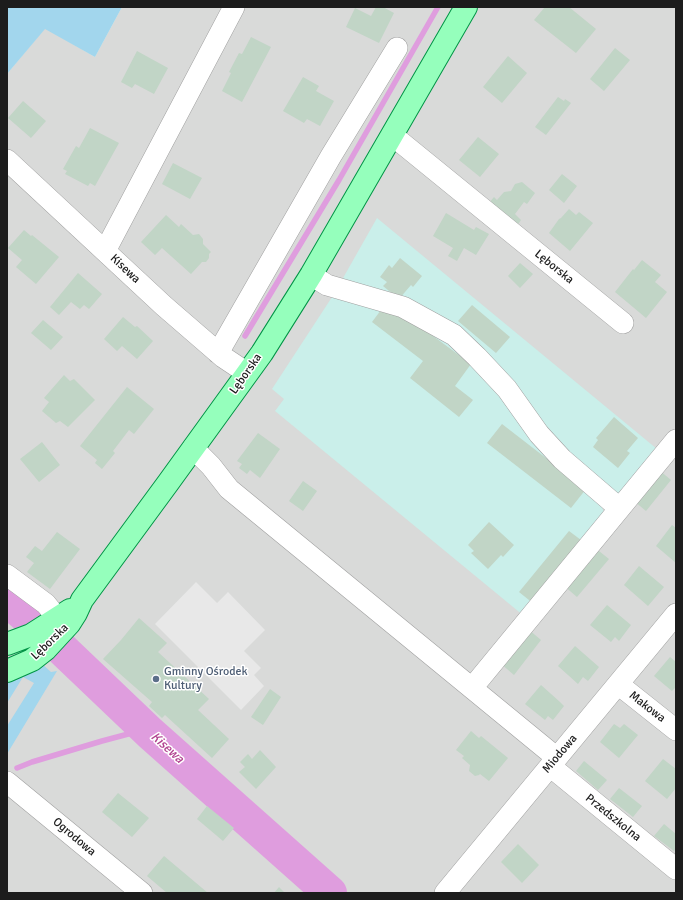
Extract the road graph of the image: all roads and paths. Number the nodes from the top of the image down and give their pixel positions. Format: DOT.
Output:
graph roads {
  1 [pos="234,7"];
  2 [pos="466,7"];
  3 [pos="397,48"];
  4 [pos="392,135"];
  5 [pos="7,160"];
  6 [pos="105,251"];
  7 [pos="311,275"];
  8 [pos="623,323"];
  9 [pos="218,353"];
  10 [pos="247,373"];
  11 [pos="676,440"];
  12 [pos="193,448"];
  13 [pos="619,508"];
  14 [pos="7,575"];
  15 [pos="676,614"];
  16 [pos="62,623"];
  17 [pos="38,642"];
  18 [pos="7,644"];
  19 [pos="7,671"];
  20 [pos="618,684"];
  21 [pos="472,688"];
  22 [pos="676,730"];
  23 [pos="554,762"];
  24 [pos="7,782"];
  25 [pos="676,869"];
  26 [pos="142,893"];
  27 [pos="445,893"];
  1 -- 6 [label="street"];
  2 -- 4 [label="main road, Lęborska"];
  3 -- 9 [label="street"];
  4 -- 7 [label="main road, Lęborska"];
  4 -- 8 [label="street, Lęborska"];
  5 -- 6 [label="street, Kisewa"];
  6 -- 9 [label="street, Kisewa"];
  7 -- 10 [label="main road, Lęborska"];
  7 -- 13 [label="street"];
  9 -- 10 [label="street, Kisewa"];
  10 -- 12 [label="main road, Lęborska"];
  11 -- 13 [label="street"];
  12 -- 16 [label="main road, Lęborska"];
  12 -- 21 [label="street, Przedszkolna"];
  13 -- 21 [label="street"];
  14 -- 16 [label="street"];
  15 -- 20 [label="street, Miodowa"];
  16 -- 17 [label="main road, Lęborska"];
  17 -- 18 [label="main road, Lęborska"];
  17 -- 19 [label="main road, Lęborska"];
  20 -- 22 [label="street, Makowa"];
  20 -- 23 [label="street, Miodowa"];
  21 -- 23 [label="street, Przedszkolna"];
  23 -- 25 [label="street, Przedszkolna"];
  23 -- 27 [label="street, Miodowa"];
  24 -- 26 [label="street, Ogrodowa"];
}
